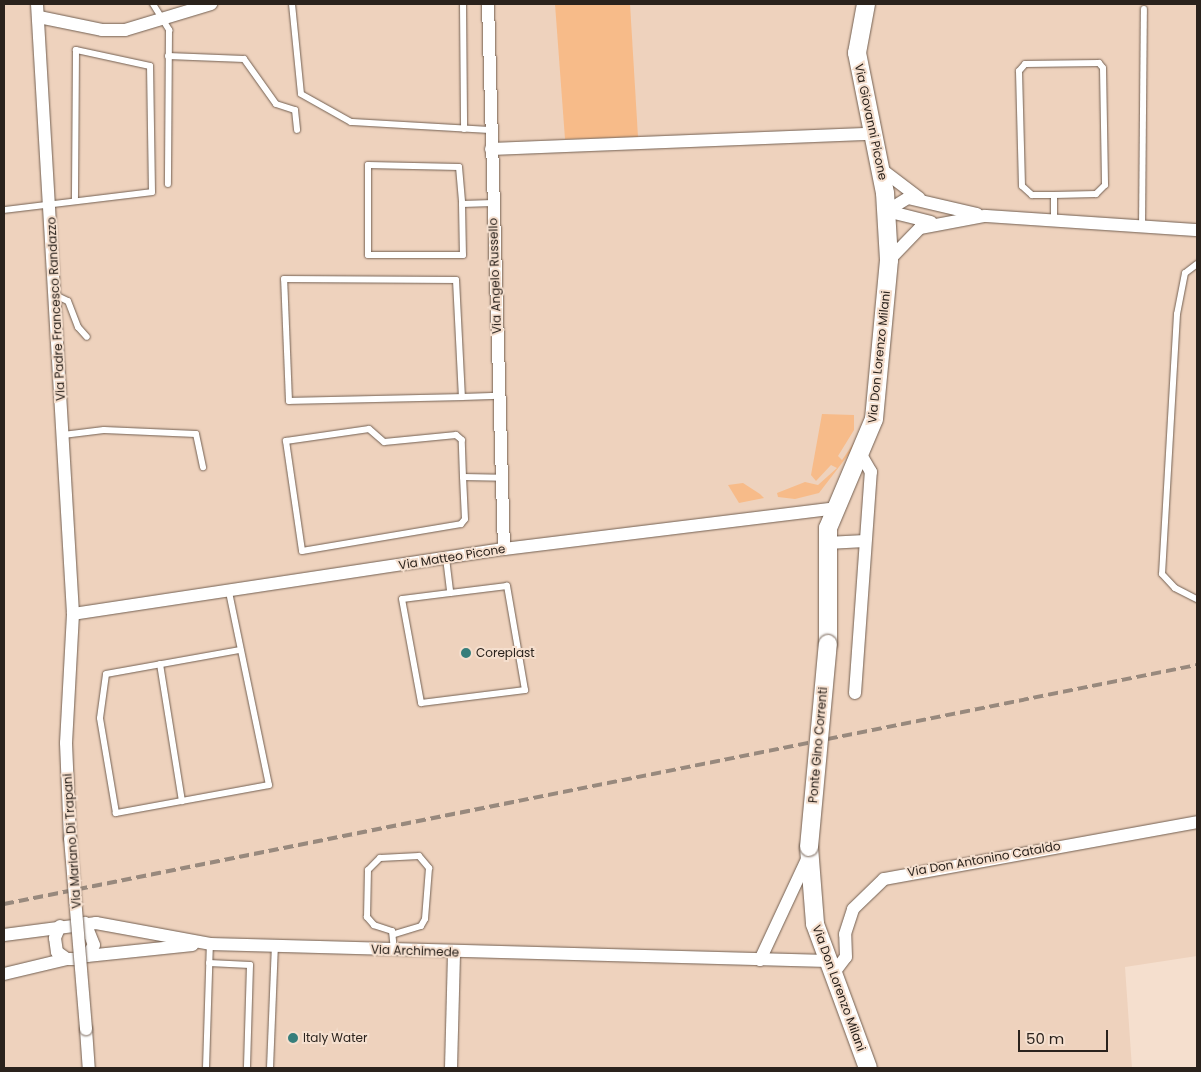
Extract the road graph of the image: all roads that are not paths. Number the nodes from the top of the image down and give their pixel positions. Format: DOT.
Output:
graph roads {
  1 [pos="37,4"];
  2 [pos="153,4"];
  3 [pos="211,4"];
  4 [pos="292,4"];
  5 [pos="463,4"];
  6 [pos="488,4"];
  7 [pos="866,4"];
  8 [pos="1144,9"];
  9 [pos="38,17"];
  10 [pos="165,19"];
  11 [pos="168,56"];
  12 [pos="464,129"];
  13 [pos="297,130"];
  14 [pos="491,130"];
  15 [pos="871,134"];
  16 [pos="492,149"];
  17 [pos="881,169"];
  18 [pos="168,184"];
  19 [pos="1054,195"];
  20 [pos="924,200"];
  21 [pos="75,201"];
  22 [pos="493,203"];
  23 [pos="49,204"];
  24 [pos="462,204"];
  25 [pos="4,210"];
  26 [pos="886,211"];
  27 [pos="984,216"];
  28 [pos="1054,221"];
  29 [pos="936,222"];
  30 [pos="1142,226"];
  31 [pos="1197,230"];
  32 [pos="889,260"];
  33 [pos="1197,264"];
  34 [pos="55,296"];
  35 [pos="87,337"];
  36 [pos="499,396"];
  37 [pos="462,397"];
  38 [pos="63,435"];
  39 [pos="861,455"];
  40 [pos="203,467"];
  41 [pos="463,477"];
  42 [pos="502,478"];
  43 [pos="832,509"];
  44 [pos="866,541"];
  45 [pos="827,543"];
  46 [pos="504,549"];
  47 [pos="446,558"];
  48 [pos="229,592"];
  49 [pos="450,593"];
  50 [pos="1197,599"];
  51 [pos="73,614"];
  52 [pos="828,644"];
  53 [pos="240,650"];
  54 [pos="160,664"];
  55 [pos="855,692"];
  56 [pos="182,801"];
  57 [pos="1197,822"];
  58 [pos="808,852"];
  59 [pos="85,923"];
  60 [pos="60,926"];
  61 [pos="38,928"];
  62 [pos="394,934"];
  63 [pos="4,935"];
  64 [pos="210,944"];
  65 [pos="275,946"];
  66 [pos="394,950"];
  67 [pos="454,953"];
  68 [pos="58,955"];
  69 [pos="87,956"];
  70 [pos="760,960"];
  71 [pos="209,963"];
  72 [pos="831,967"];
  73 [pos="4,974"];
  74 [pos="89,1068"];
  75 [pos="206,1068"];
  76 [pos="247,1068"];
  77 [pos="270,1068"];
  78 [pos="451,1068"];
  79 [pos="868,1068"];
  1 -- 9 [label="street, Via Padre Francesco Randazzo"];
  2 -- 10 [label="lane"];
  3 -- 10 [label="street"];
  4 -- 12 [label="lane"];
  5 -- 12 [label="lane"];
  6 -- 14 [label="street, Via Angelo Russello"];
  7 -- 15 [label="street, Via Giovanni Picone"];
  8 -- 30 [label="lane"];
  9 -- 10 [label="street"];
  9 -- 23 [label="street, Via Padre Francesco Randazzo"];
  10 -- 11 [label="lane"];
  11 -- 13 [label="lane"];
  11 -- 18 [label="lane"];
  12 -- 14 [label="lane"];
  14 -- 16 [label="street, Via Angelo Russello"];
  15 -- 16 [label="street"];
  15 -- 17 [label="street, Via Giovanni Picone"];
  16 -- 22 [label="street, Via Angelo Russello"];
  17 -- 20 [label="street"];
  17 -- 26 [label="street, Via Giovanni Picone"];
  19 -- 19 [label="lane"];
  19 -- 28 [label="lane"];
  20 -- 26 [label="street"];
  20 -- 27 [label="street"];
  21 -- 21 [label="lane"];
  21 -- 23 [label="lane"];
  22 -- 24 [label="lane"];
  22 -- 36 [label="street, Via Angelo Russello"];
  23 -- 25 [label="lane"];
  23 -- 34 [label="street, Via Padre Francesco Randazzo"];
  24 -- 24 [label="lane"];
  26 -- 29 [label="street"];
  26 -- 32 [label="street, Via Don Lorenzo Milani"];
  27 -- 28 [label="street"];
  27 -- 29 [label="street"];
  28 -- 30 [label="street"];
  29 -- 32 [label="street"];
  30 -- 31 [label="street"];
  32 -- 39 [label="street, Via Don Lorenzo Milani"];
  33 -- 50 [label="lane"];
  34 -- 35 [label="lane"];
  34 -- 38 [label="street, Via Padre Francesco Randazzo"];
  36 -- 37 [label="lane"];
  36 -- 42 [label="street, Via Angelo Russello"];
  37 -- 37 [label="lane"];
  38 -- 40 [label="lane"];
  38 -- 51 [label="street, Via Padre Francesco Randazzo"];
  39 -- 43 [label="street, Via Don Lorenzo Milani"];
  39 -- 44 [label="street"];
  41 -- 41 [label="lane"];
  41 -- 42 [label="lane"];
  42 -- 46 [label="street, Via Angelo Russello"];
  43 -- 45 [label="street, Via Don Lorenzo Milani"];
  43 -- 46 [label="street, Via Matteo Picone"];
  44 -- 45 [label="street"];
  44 -- 55 [label="street"];
  45 -- 52 [label="street, Via Don Lorenzo Milani"];
  46 -- 47 [label="street, Via Matteo Picone"];
  47 -- 48 [label="street, Via Matteo Picone"];
  47 -- 49 [label="lane"];
  48 -- 51 [label="street, Via Matteo Picone"];
  48 -- 53 [label="lane"];
  49 -- 49 [label="lane"];
  51 -- 74 [label="street, Via Mariano Di Trapani, bridge"];
  52 -- 58 [label="street, Ponte Gino Correnti, bridge"];
  53 -- 54 [label="lane"];
  53 -- 56 [label="lane"];
  54 -- 56 [label="lane"];
  54 -- 56 [label="lane"];
  57 -- 72 [label="street, Via Don Antonino Cataldo"];
  58 -- 70 [label="street"];
  58 -- 72 [label="street, Via Don Lorenzo Milani"];
  59 -- 60 [label="street, Via Archimede"];
  59 -- 64 [label="street, Via Archimede"];
  59 -- 69 [label="street"];
  60 -- 61 [label="street, Via Archimede"];
  60 -- 68 [label="street"];
  61 -- 63 [label="street, Via Archimede"];
  61 -- 68 [label="street"];
  62 -- 62 [label="lane"];
  62 -- 66 [label="lane"];
  64 -- 65 [label="street, Via Archimede"];
  64 -- 69 [label="street"];
  64 -- 71 [label="lane"];
  65 -- 66 [label="street, Via Archimede"];
  65 -- 77 [label="lane"];
  66 -- 67 [label="street, Via Archimede"];
  67 -- 70 [label="street, Via Archimede"];
  67 -- 78 [label="street"];
  68 -- 69 [label="street"];
  68 -- 73 [label="street"];
  70 -- 72 [label="street, Via Archimede"];
  71 -- 75 [label="lane"];
  71 -- 76 [label="lane"];
  72 -- 79 [label="street, Via Don Lorenzo Milani"];
}
